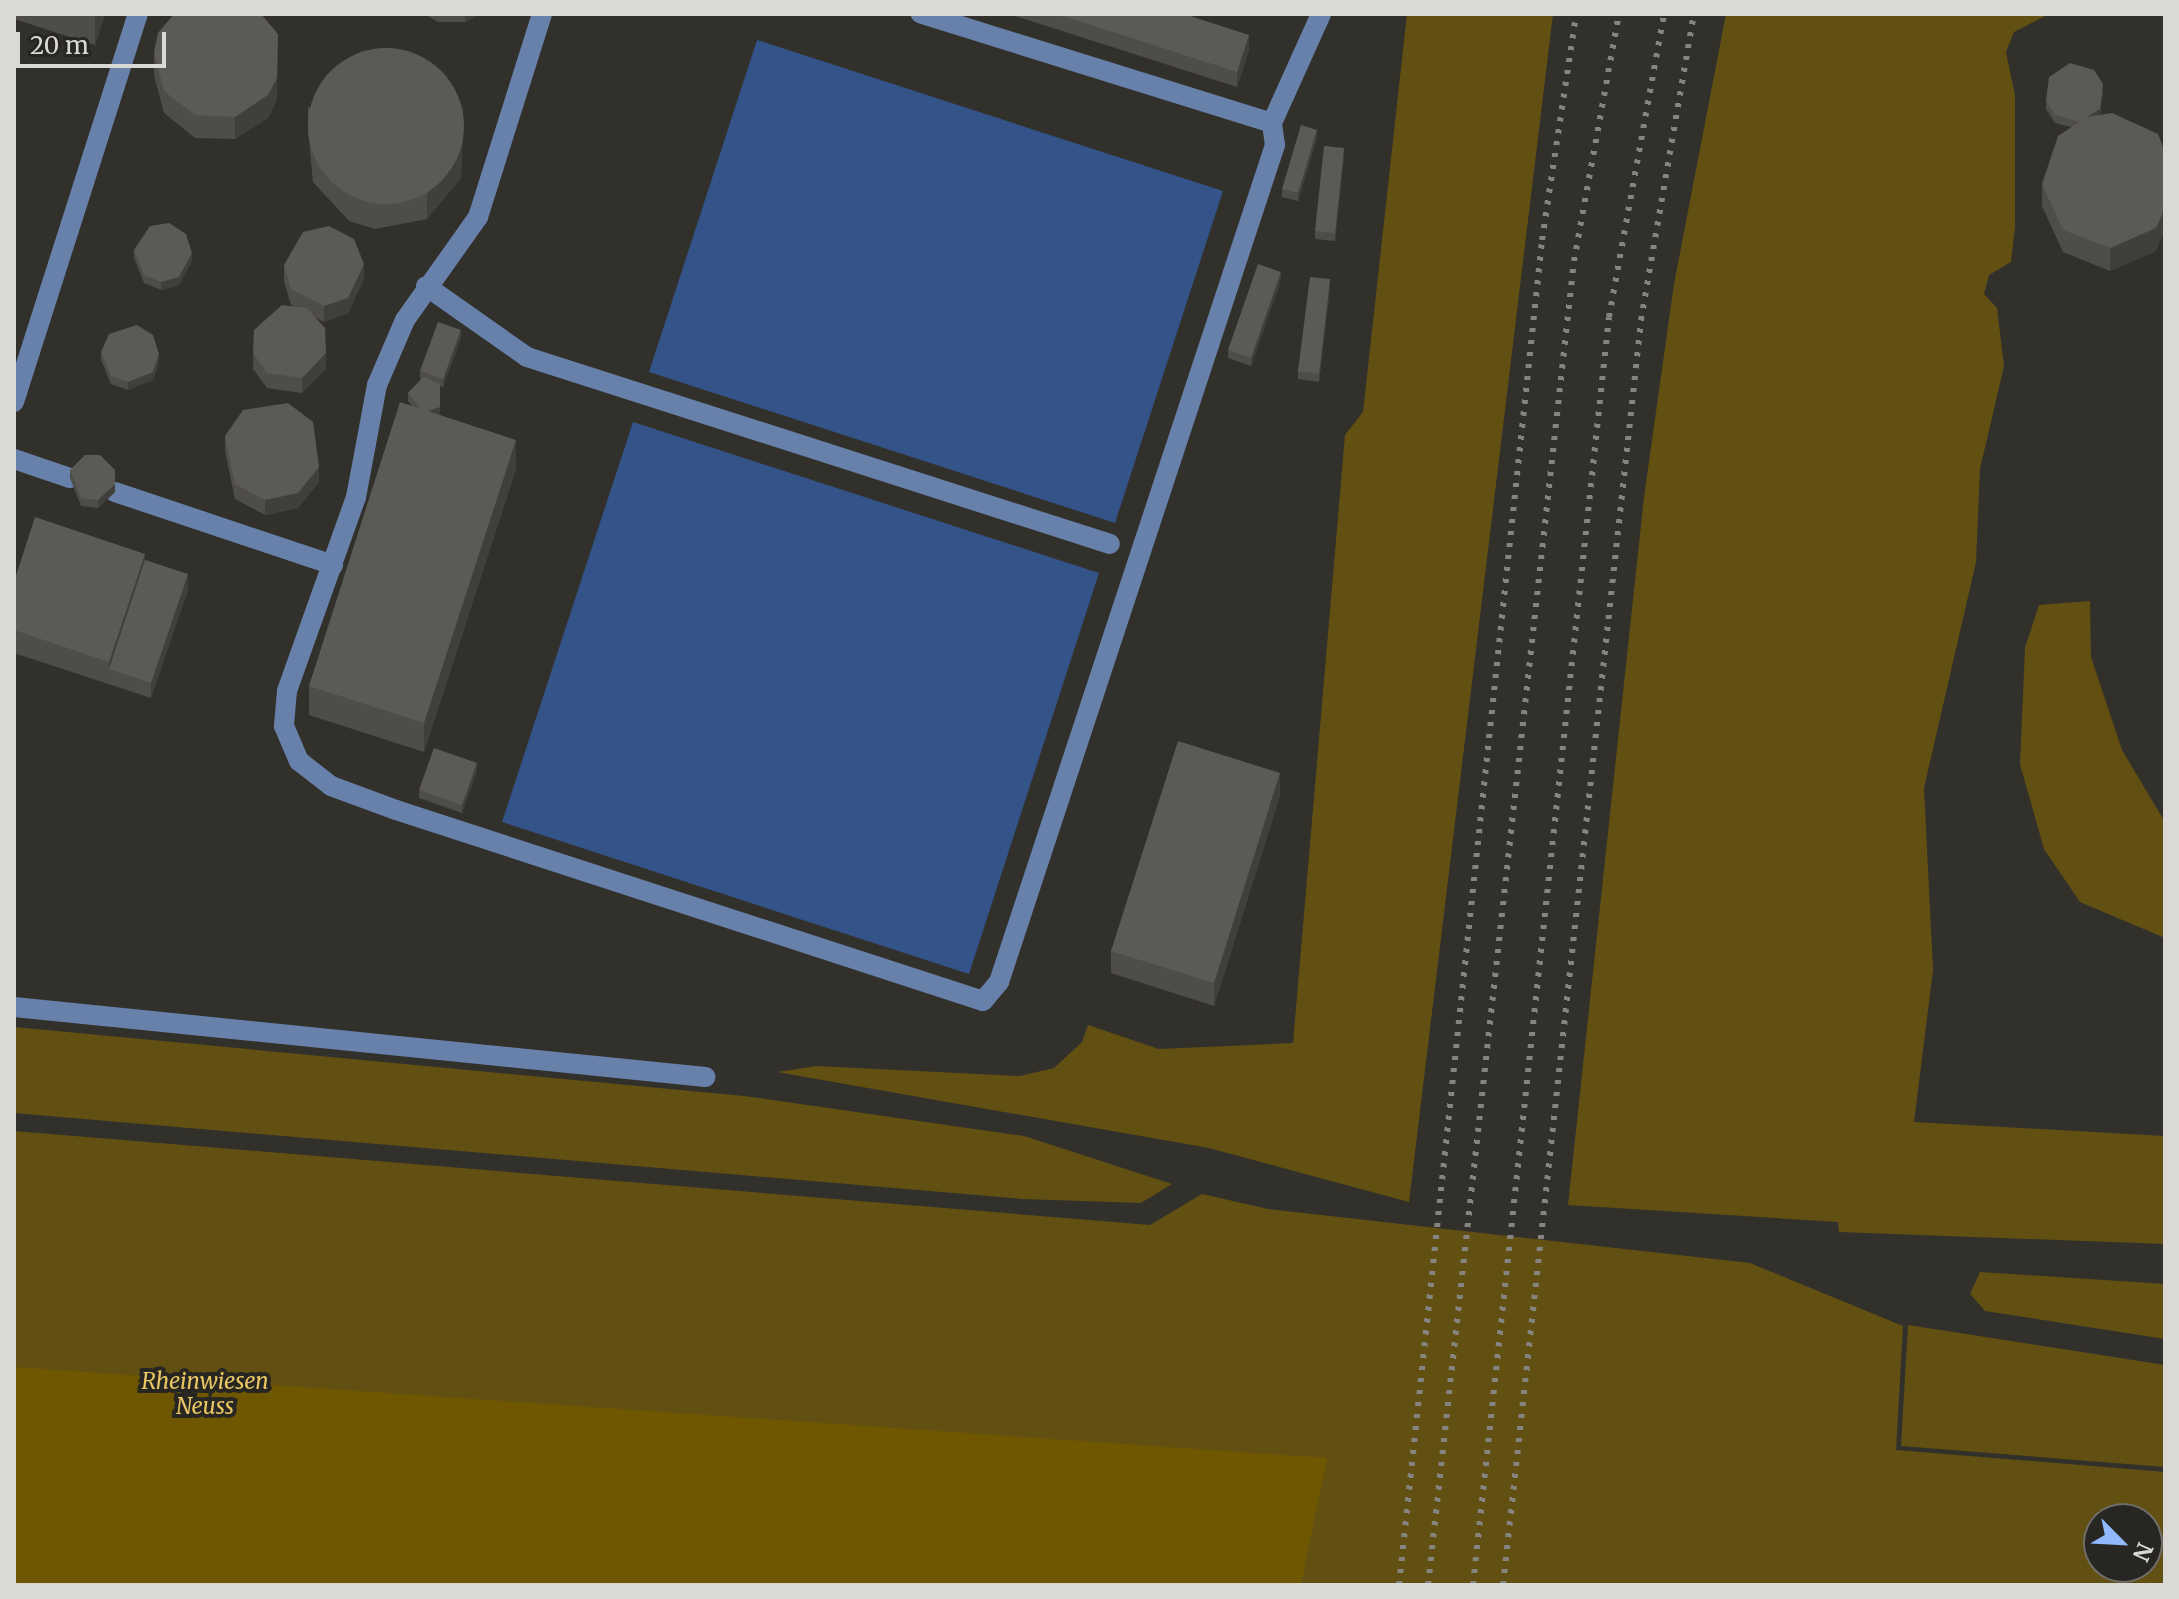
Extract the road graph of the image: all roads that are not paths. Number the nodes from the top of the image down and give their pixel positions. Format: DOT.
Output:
graph roads {
  1 [pos="138,14"];
  2 [pos="542,14"];
  3 [pos="921,14"];
  4 [pos="1321,14"];
  5 [pos="1272,123"];
  6 [pos="426,286"];
  7 [pos="14,402"];
  8 [pos="14,459"];
  9 [pos="70,478"];
  10 [pos="115,492"];
  11 [pos="1110,544"];
  12 [pos="333,565"];
  13 [pos="14,1007"];
  14 [pos="705,1077"];
  1 -- 7 [label="lane"];
  2 -- 6 [label="lane"];
  3 -- 5 [label="lane"];
  4 -- 5 [label="lane"];
  5 -- 12 [label="lane"];
  6 -- 11 [label="lane"];
  6 -- 12 [label="lane"];
  8 -- 9 [label="lane"];
  10 -- 12 [label="lane"];
  13 -- 14 [label="lane"];
}
